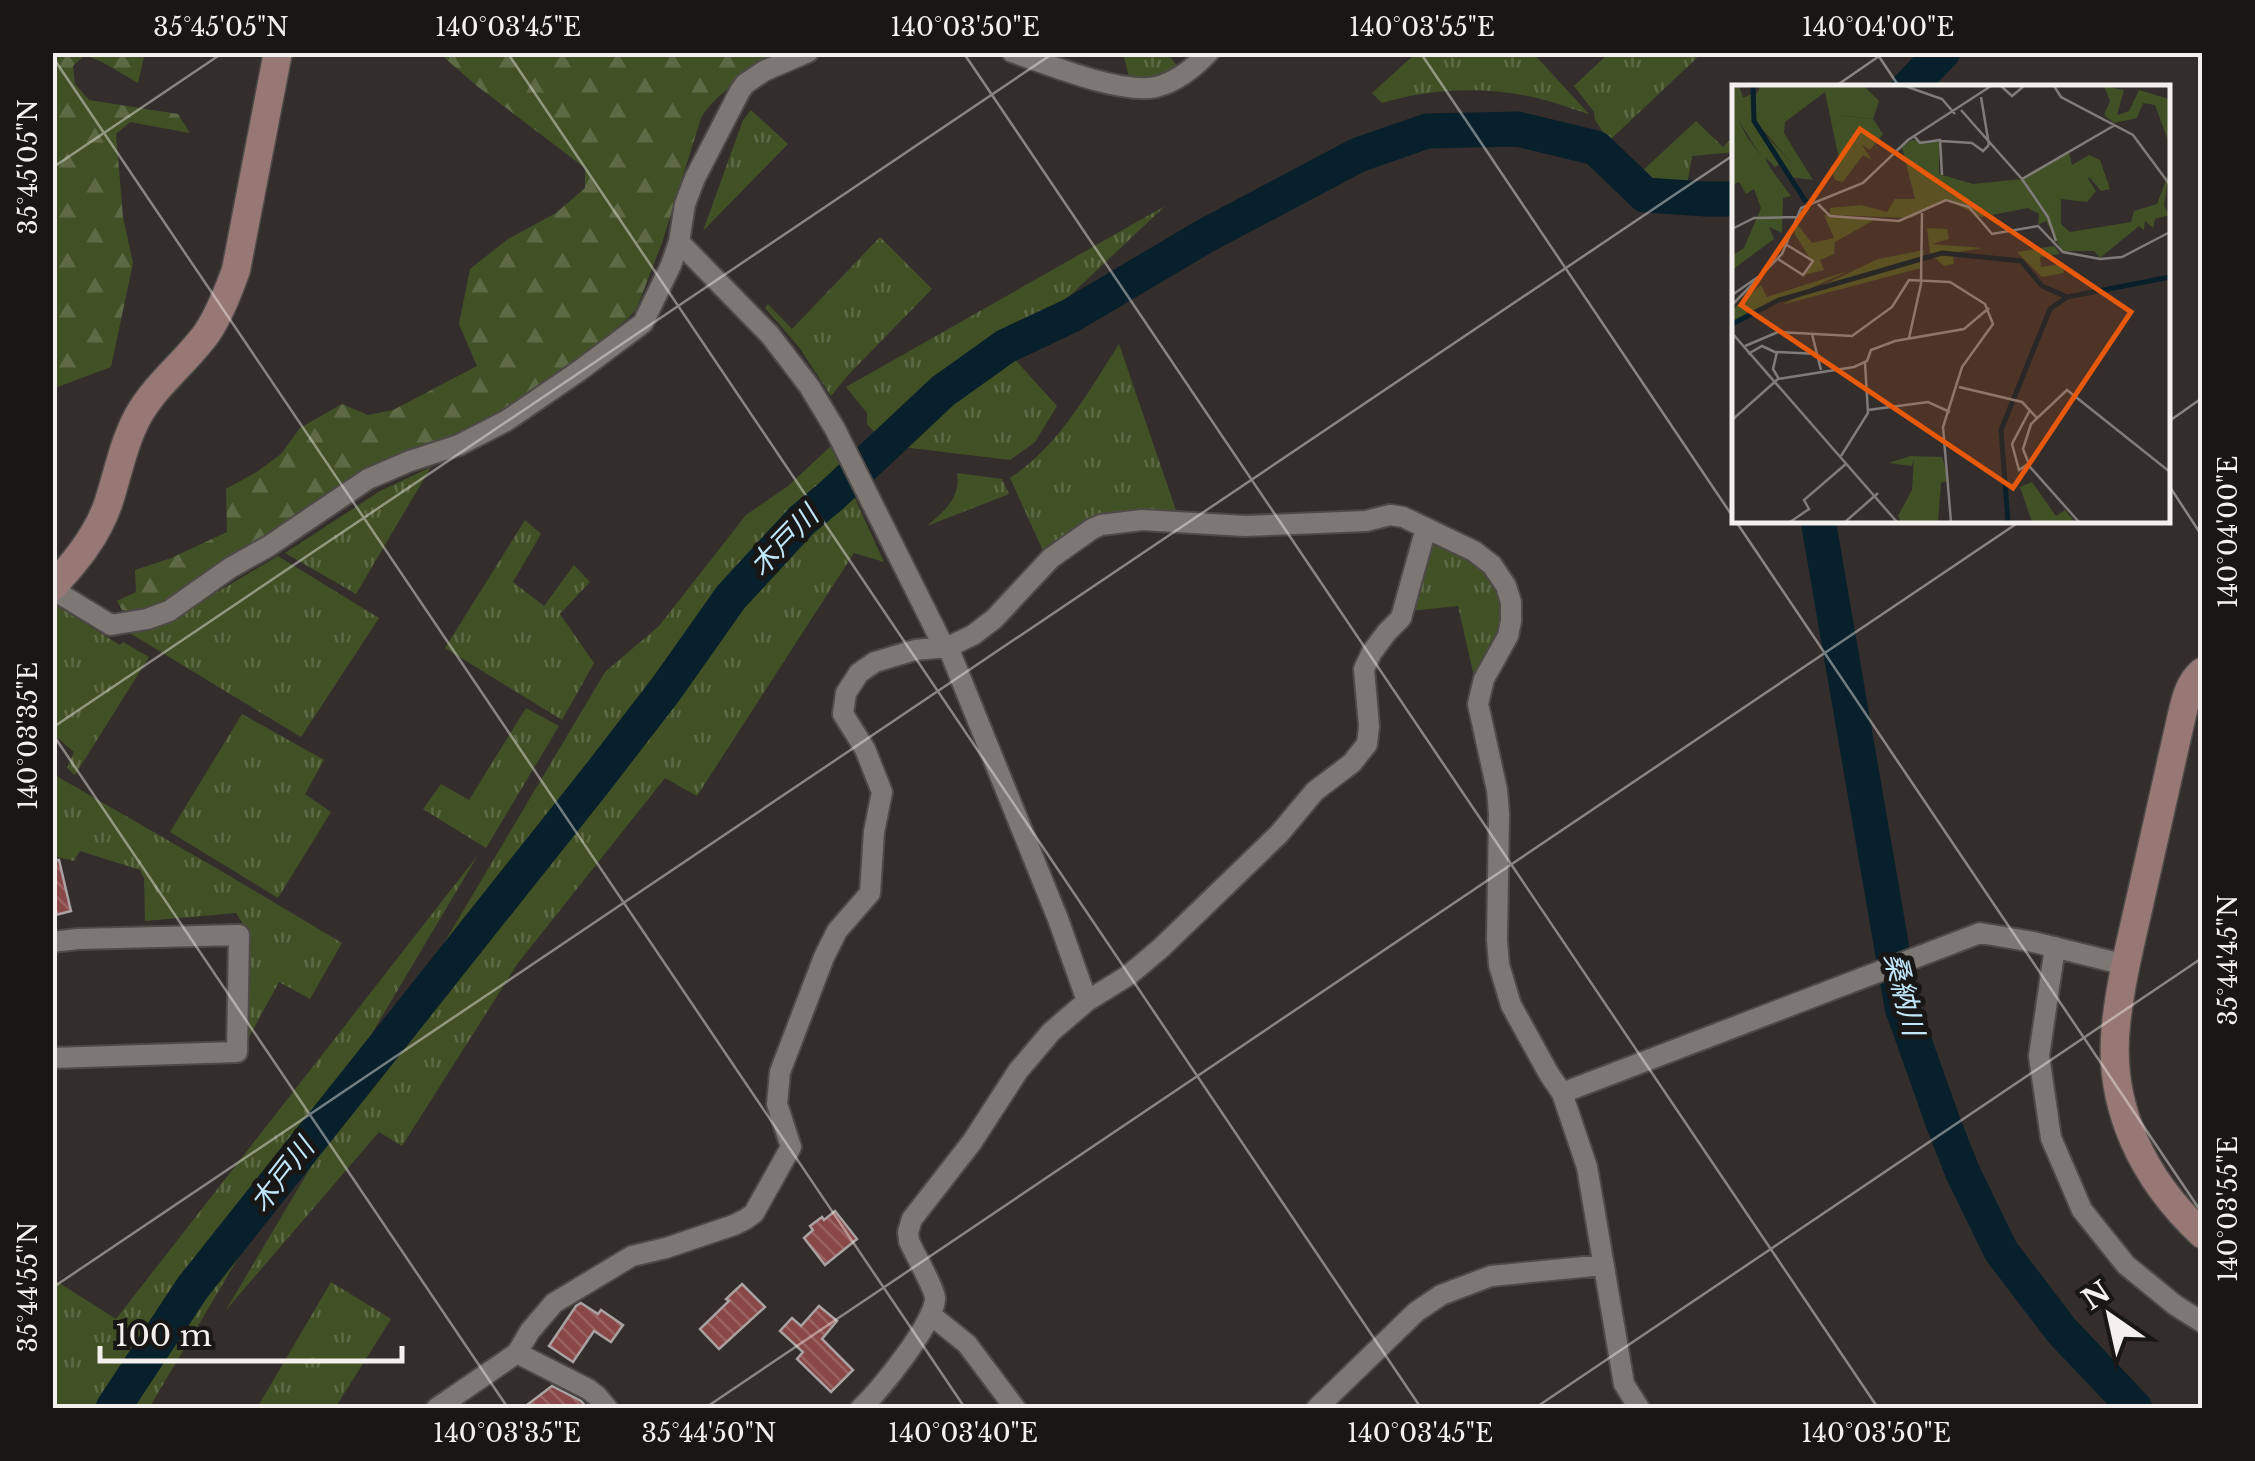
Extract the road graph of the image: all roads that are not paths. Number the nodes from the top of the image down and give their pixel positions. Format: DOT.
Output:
graph roads {
  1 [pos="278,52"];
  2 [pos="808,52"];
  3 [pos="1012,52"];
  4 [pos="1208,52"];
  5 [pos="678,242"];
  6 [pos="1426,528"];
  7 [pos="52,588"];
  8 [pos="946,647"];
  9 [pos="2202,672"];
  10 [pos="52,942"];
  11 [pos="2055,947"];
  12 [pos="2126,965"];
  13 [pos="1087,1002"];
  14 [pos="52,1058"];
  15 [pos="1562,1093"];
  16 [pos="2202,1234"];
  17 [pos="1604,1266"];
  18 [pos="931,1315"];
  19 [pos="2202,1322"];
  20 [pos="517,1353"];
  21 [pos="437,1408"];
  22 [pos="607,1408"];
  23 [pos="861,1408"];
  24 [pos="1015,1408"];
  25 [pos="1317,1408"];
  26 [pos="1638,1408"];
  1 -- 7 [label="street"];
  2 -- 5 [label="street"];
  3 -- 4 [label="street"];
  5 -- 7 [label="street"];
  5 -- 8 [label="street"];
  6 -- 8 [label="street"];
  6 -- 13 [label="street"];
  6 -- 15 [label="street"];
  8 -- 13 [label="street"];
  8 -- 20 [label="street"];
  9 -- 12 [label="street"];
  10 -- 14 [label="street"];
  11 -- 12 [label="street"];
  11 -- 15 [label="street"];
  11 -- 19 [label="street"];
  12 -- 16 [label="street"];
  13 -- 18 [label="street"];
  15 -- 17 [label="street"];
  17 -- 25 [label="street"];
  17 -- 26 [label="street"];
  18 -- 23 [label="street"];
  18 -- 24 [label="street"];
  20 -- 21 [label="street"];
  20 -- 22 [label="street"];
}
